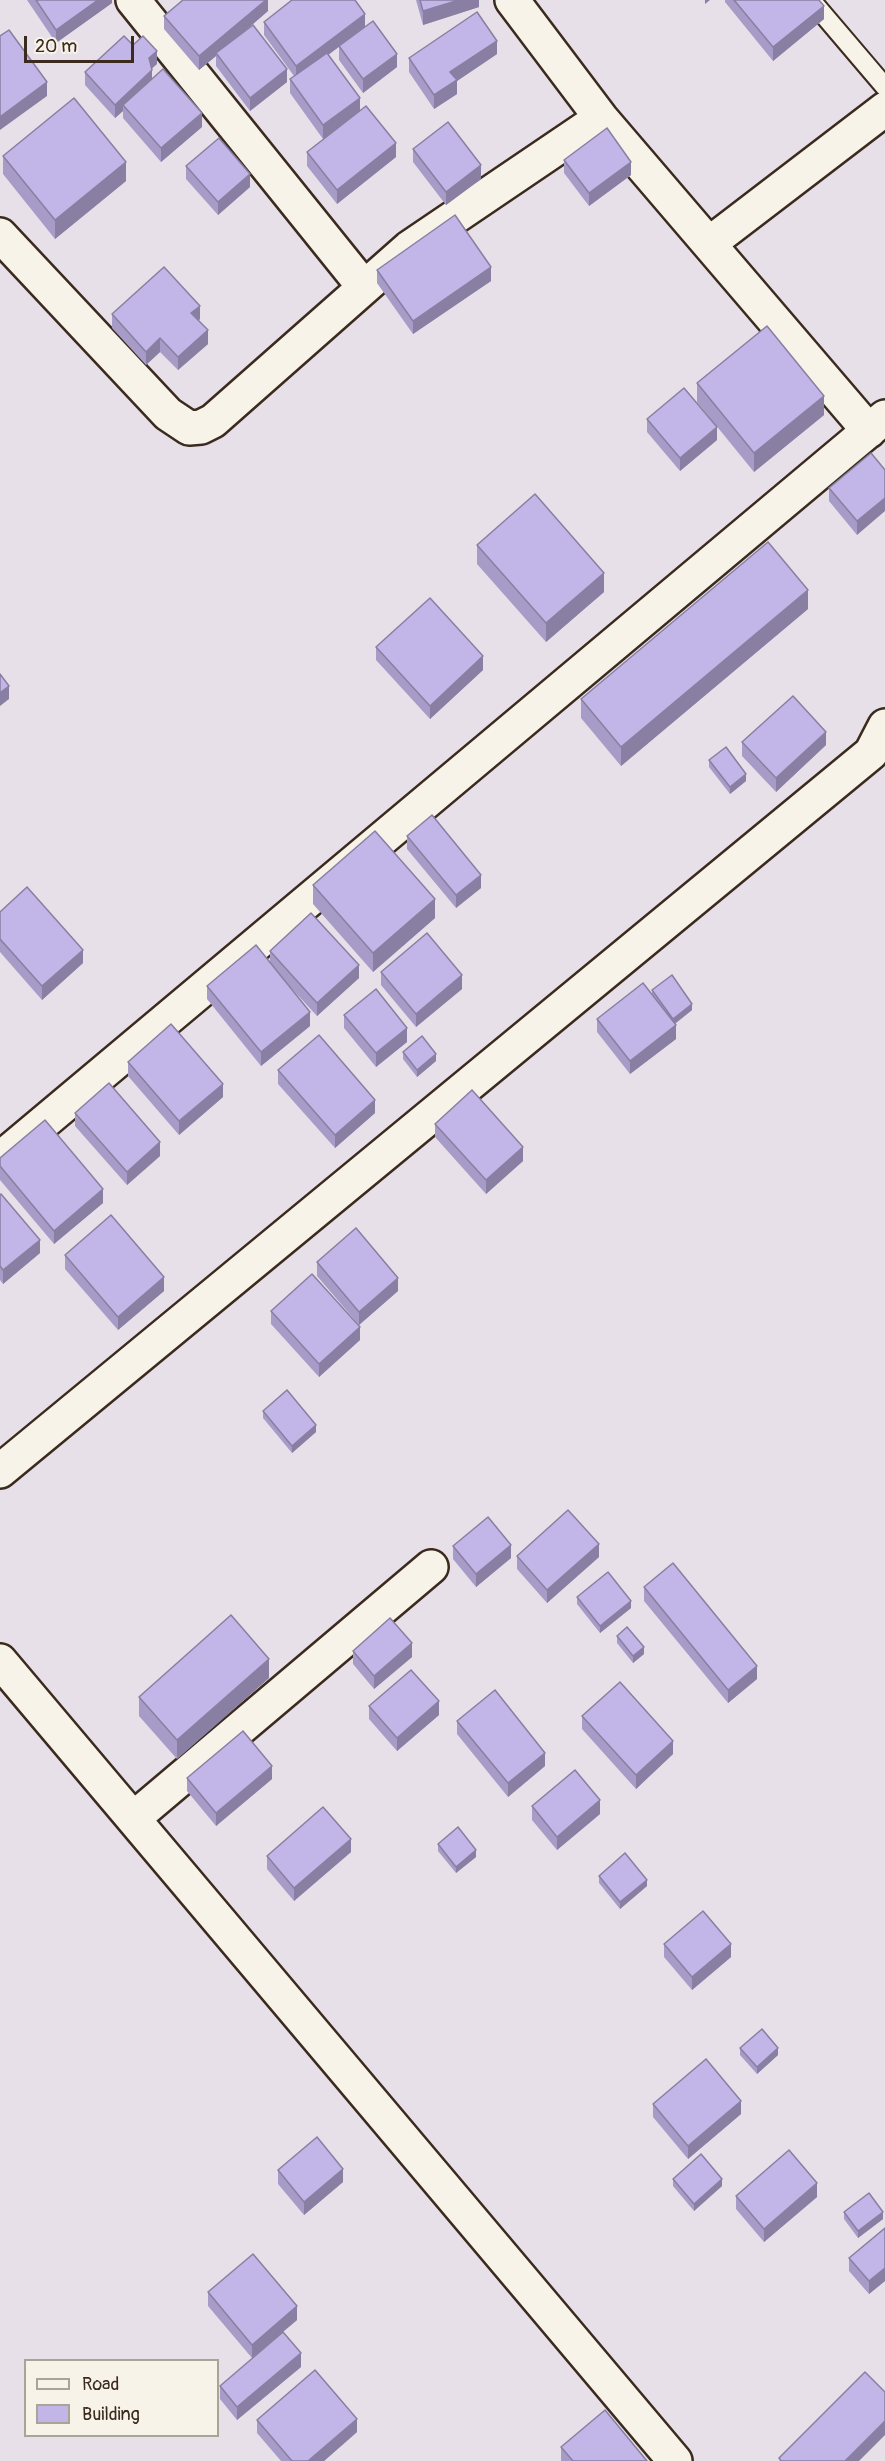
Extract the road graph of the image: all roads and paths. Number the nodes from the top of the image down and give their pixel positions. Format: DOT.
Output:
graph roads {
  1 [pos="133,0"];
  2 [pos="512,0"];
  3 [pos="811,0"];
  4 [pos="885,87"];
  5 [pos="885,109"];
  6 [pos="601,117"];
  7 [pos="0,236"];
  8 [pos="710,243"];
  9 [pos="364,286"];
  10 [pos="877,424"];
  11 [pos="885,726"];
  12 [pos="0,1159"];
  13 [pos="0,1471"];
  14 [pos="431,1568"];
  15 [pos="3,1669"];
  16 [pos="134,1818"];
  17 [pos="675,2461"];
  1 -- 9 [label="street"];
  2 -- 6 [label="street"];
  3 -- 4 [label="lane"];
  5 -- 8 [label="street"];
  6 -- 8 [label="street"];
  6 -- 9 [label="street"];
  7 -- 9 [label="street"];
  8 -- 10 [label="street"];
  10 -- 12 [label="street"];
  11 -- 13 [label="street"];
  14 -- 16 [label="street"];
  15 -- 16 [label="street"];
  16 -- 17 [label="street"];
}
